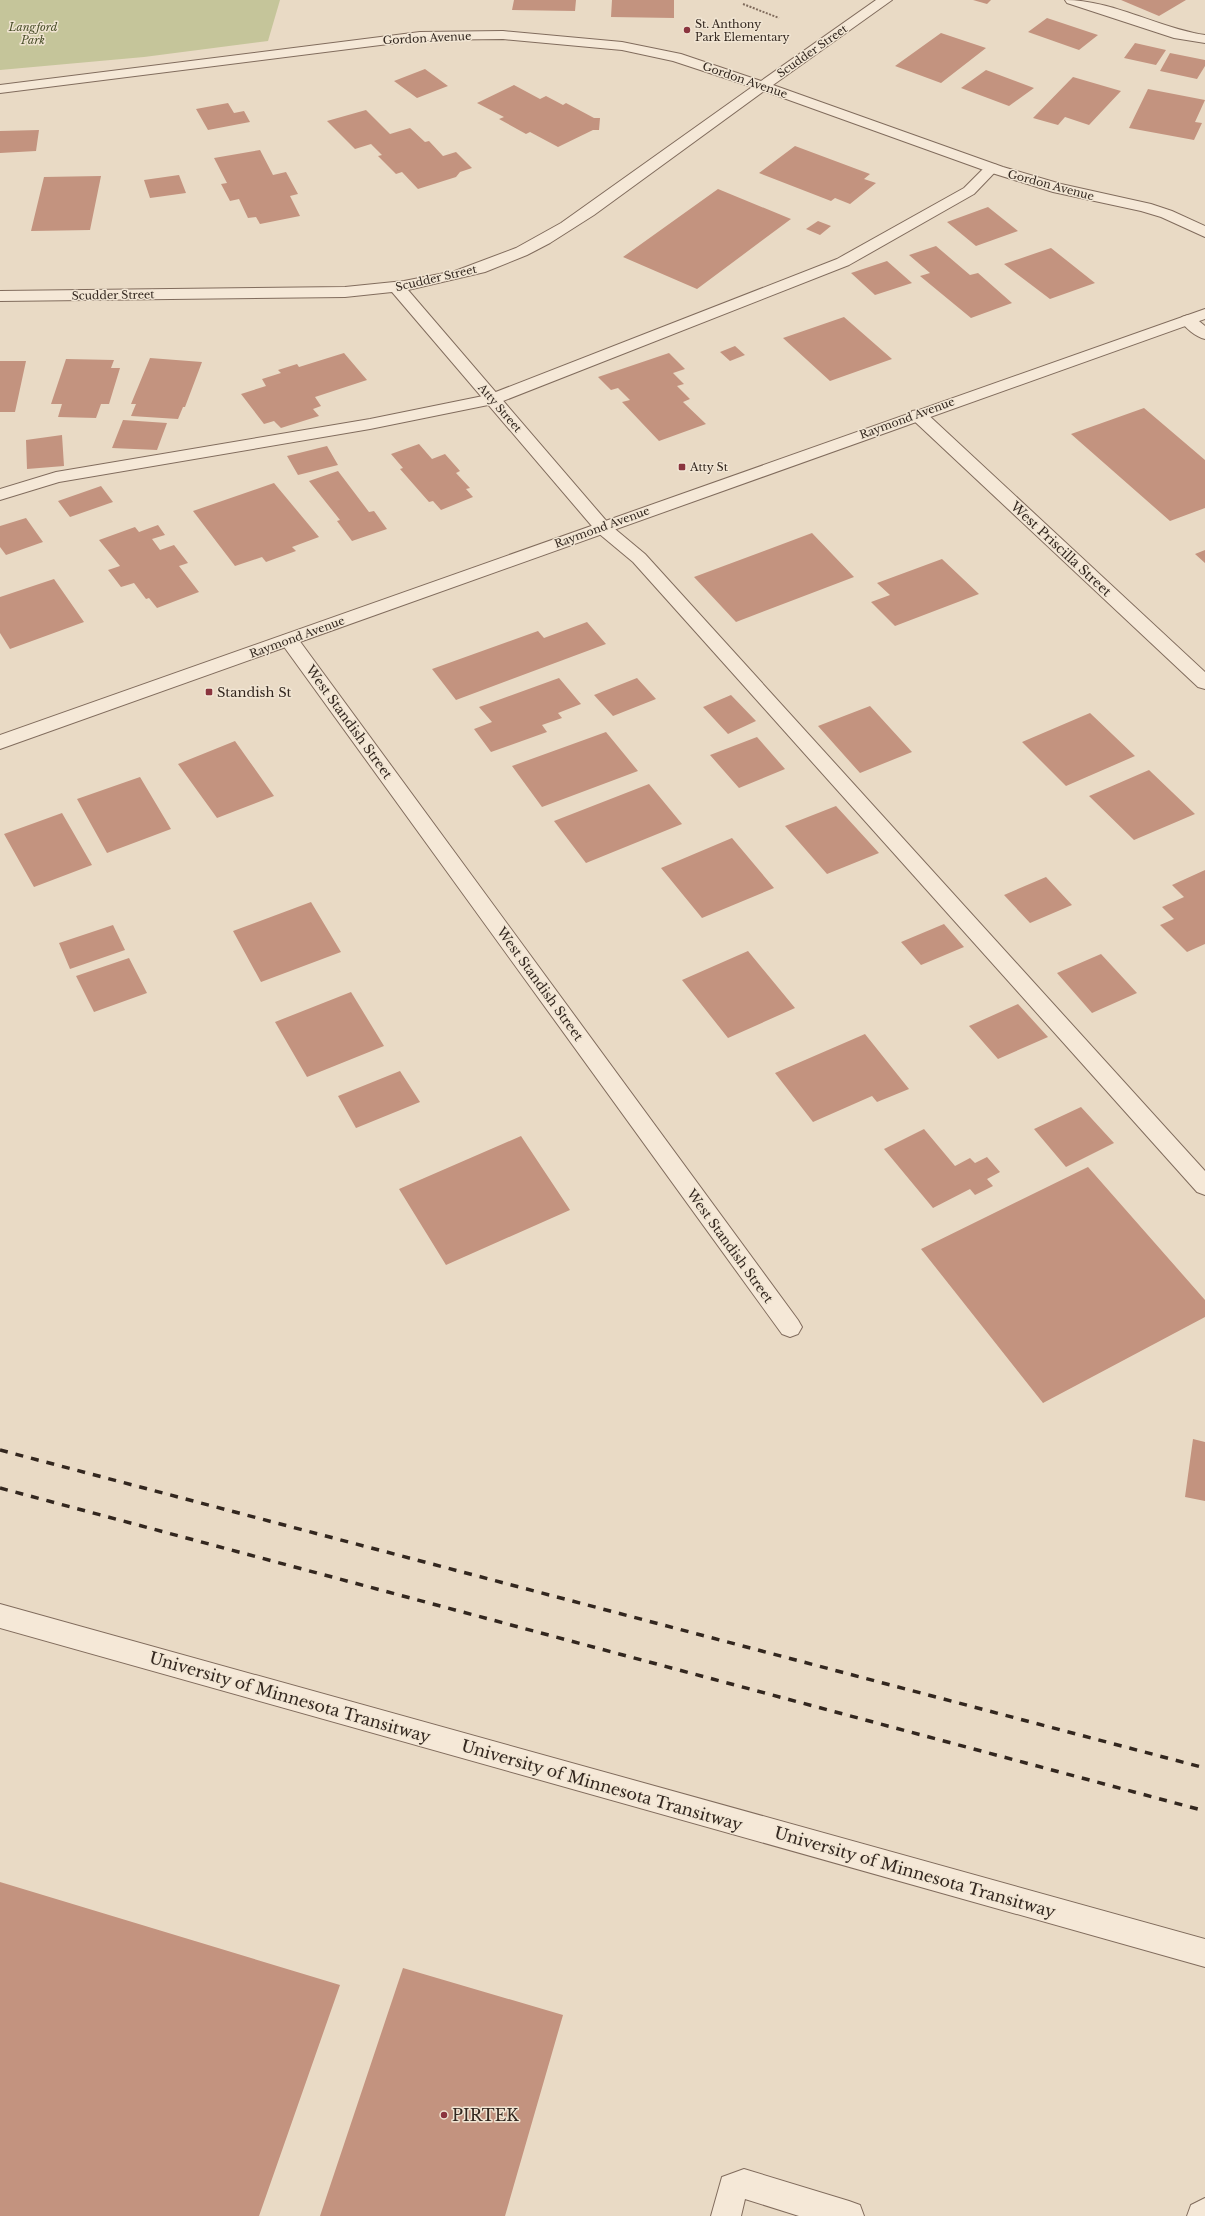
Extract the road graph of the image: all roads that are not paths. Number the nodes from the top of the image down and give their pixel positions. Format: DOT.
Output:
graph roads {
  1 [pos="886,0"];
  2 [pos="1072,0"];
  3 [pos="1205,39"];
  4 [pos="762,85"];
  5 [pos="0,89"];
  6 [pos="992,168"];
  7 [pos="1205,232"];
  8 [pos="398,289"];
  9 [pos="0,296"];
  10 [pos="1205,314"];
  11 [pos="1188,320"];
  12 [pos="1205,334"];
  13 [pos="492,399"];
  14 [pos="918,415"];
  15 [pos="0,495"];
  16 [pos="603,528"];
  17 [pos="289,640"];
  18 [pos="1205,683"];
  19 [pos="0,742"];
  20 [pos="1205,1186"];
  21 [pos="790,1328"];
  22 [pos="0,1616"];
  23 [pos="1205,1953"];
  24 [pos="1205,2213"];
  25 [pos="726,2216"];
  26 [pos="849,2216"];
  27 [pos="1202,2216"];
  1 -- 4 [label="street, Scudder Street"];
  2 -- 3 [label="street"];
  4 -- 5 [label="street, Gordon Avenue"];
  4 -- 6 [label="street, Gordon Avenue"];
  4 -- 8 [label="street, Scudder Street"];
  6 -- 7 [label="street, Gordon Avenue"];
  6 -- 13 [label="street"];
  8 -- 9 [label="street, Scudder Street"];
  8 -- 13 [label="street, Atty Street"];
  10 -- 11 [label="street, Raymond Avenue"];
  11 -- 12 [label="street"];
  11 -- 14 [label="street, Raymond Avenue"];
  13 -- 15 [label="street"];
  13 -- 16 [label="street, Atty Street"];
  14 -- 16 [label="street, Raymond Avenue"];
  14 -- 18 [label="street, West Priscilla Street"];
  16 -- 17 [label="street, Raymond Avenue"];
  16 -- 20 [label="street, Atty Street"];
  17 -- 19 [label="street, Raymond Avenue"];
  17 -- 21 [label="street, West Standish Street"];
  22 -- 23 [label="street, University of Minnesota Transitway"];
  24 -- 27 [label="street"];
  25 -- 26 [label="street"];
}
